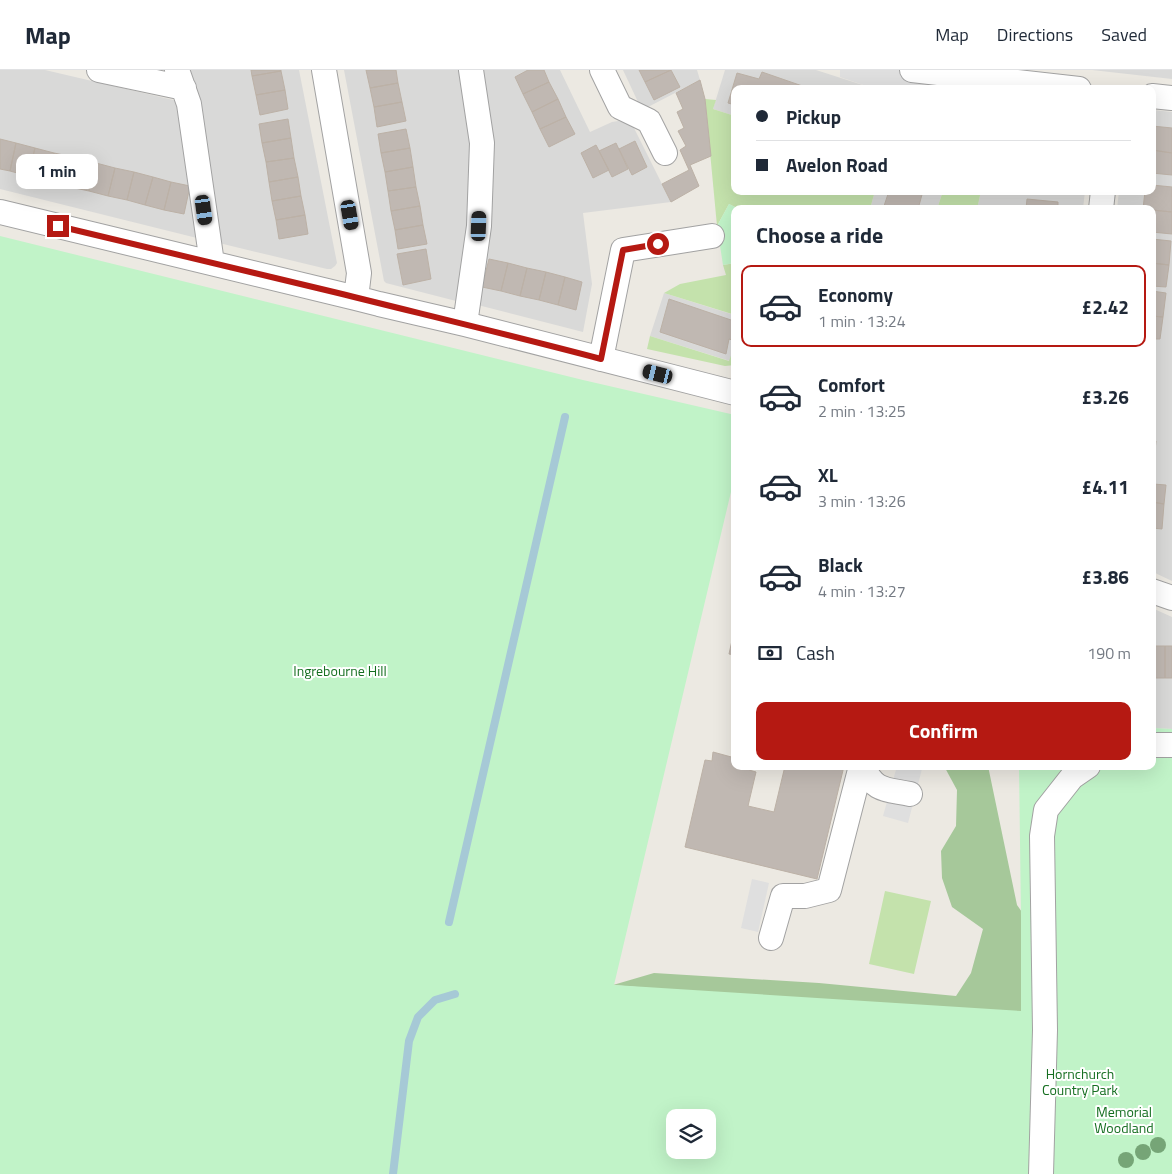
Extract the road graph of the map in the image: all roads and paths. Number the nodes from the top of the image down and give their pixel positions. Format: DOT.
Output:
graph roads {
  1 [pos="99,70"];
  2 [pos="324,70"];
  3 [pos="471,70"];
  4 [pos="602,70"];
  5 [pos="912,70"];
  6 [pos="936,71"];
  7 [pos="180,79"];
  8 [pos="1047,85"];
  9 [pos="1156,96"];
  10 [pos="1172,98"];
  11 [pos="665,153"];
  12 [pos="0,212"];
  13 [pos="712,236"];
  14 [pos="212,263"];
  15 [pos="356,298"];
  16 [pos="465,324"];
  17 [pos="601,359"];
  18 [pos="731,393"];
  19 [pos="1156,592"];
  20 [pos="1172,598"];
  21 [pos="1156,745"];
  22 [pos="1172,745"];
  23 [pos="861,770"];
  24 [pos="864,770"];
  25 [pos="1083,770"];
  26 [pos="910,794"];
  27 [pos="770,938"];
  28 [pos="1041,1174"];
  1 -- 7 [label="street"];
  2 -- 15 [label="street"];
  3 -- 16 [label="street"];
  4 -- 11 [label="street"];
  5 -- 6 [label="street"];
  6 -- 8 [label="street"];
  7 -- 14 [label="street"];
  9 -- 10 [label="street"];
  12 -- 14 [label="street"];
  13 -- 17 [label="street"];
  14 -- 15 [label="street"];
  15 -- 16 [label="street"];
  16 -- 17 [label="street"];
  17 -- 18 [label="street"];
  19 -- 20 [label="street"];
  21 -- 22 [label="street"];
  23 -- 27 [label="street"];
  24 -- 26 [label="street"];
  25 -- 28 [label="street"];
}
